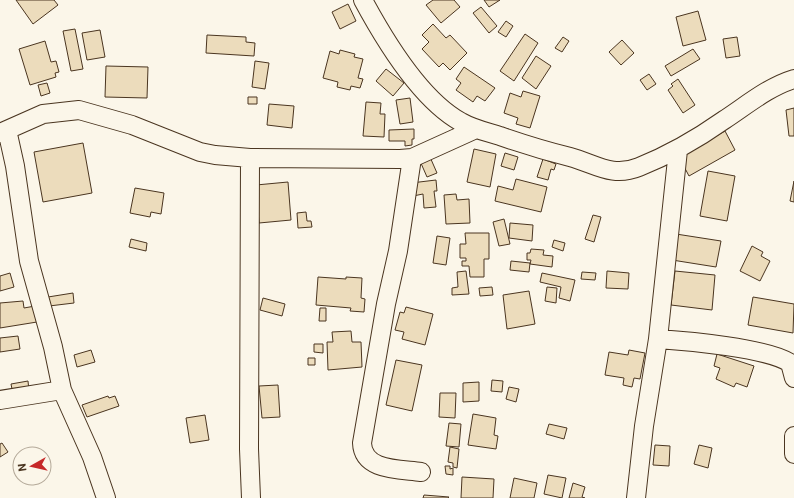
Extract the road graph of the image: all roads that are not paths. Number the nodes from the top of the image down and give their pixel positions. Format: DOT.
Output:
graph roads {
  1 [pos="363,0"];
  2 [pos="794,79"];
  3 [pos="476,129"];
  4 [pos="3,131"];
  5 [pos="678,150"];
  6 [pos="250,158"];
  7 [pos="412,158"];
  8 [pos="658,339"];
  9 [pos="794,378"];
  10 [pos="62,390"];
  11 [pos="0,400"];
  12 [pos="794,436"];
  13 [pos="794,454"];
  14 [pos="421,472"];
  15 [pos="106,498"];
  16 [pos="251,498"];
  17 [pos="636,498"];
  1 -- 3 [label="street"];
  2 -- 5 [label="street"];
  3 -- 5 [label="street"];
  3 -- 7 [label="street"];
  4 -- 6 [label="street"];
  4 -- 10 [label="street"];
  5 -- 8 [label="street"];
  6 -- 7 [label="street"];
  6 -- 16 [label="street"];
  7 -- 14 [label="street"];
  8 -- 9 [label="street"];
  8 -- 17 [label="street"];
  10 -- 11 [label="street"];
  10 -- 15 [label="street"];
  12 -- 13 [label="street"];
}
